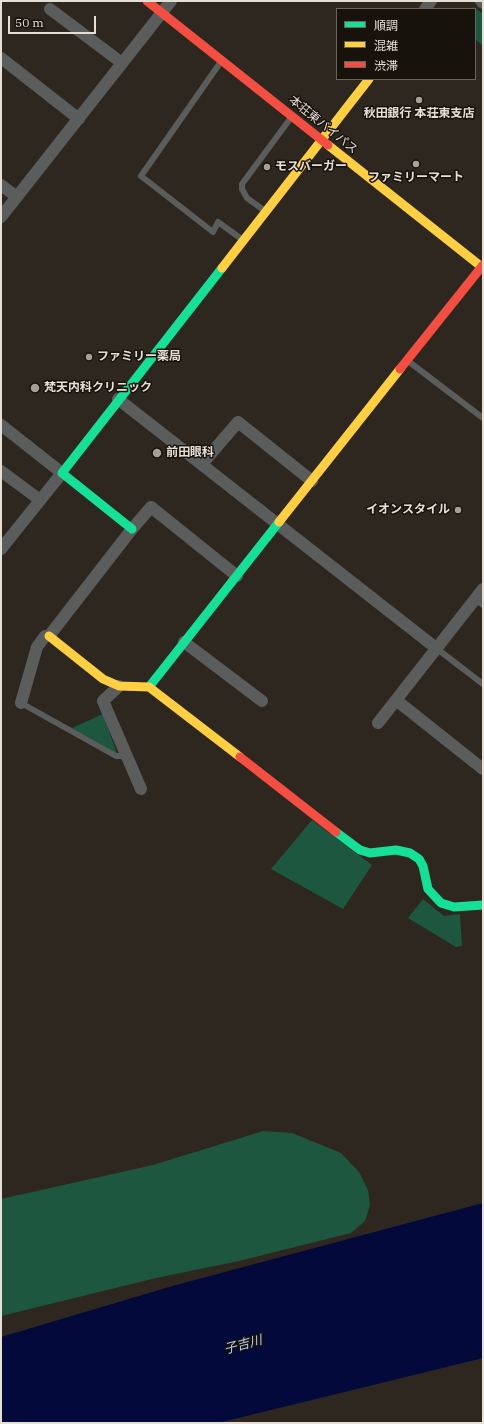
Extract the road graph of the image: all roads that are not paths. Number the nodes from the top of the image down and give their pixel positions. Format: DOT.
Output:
graph roads {
  1 [pos="147,1"];
  2 [pos="171,1"];
  3 [pos="50,9"];
  4 [pos="162,12"];
  5 [pos="1,58"];
  6 [pos="222,60"];
  7 [pos="122,63"];
  8 [pos="368,80"];
  9 [pos="292,116"];
  10 [pos="79,119"];
  11 [pos="321,139"];
  12 [pos="1,185"];
  13 [pos="17,197"];
  14 [pos="265,211"];
  15 [pos="1,217"];
  16 [pos="243,240"];
  17 [pos="482,267"];
  18 [pos="407,361"];
  19 [pos="118,399"];
  20 [pos="483,418"];
  21 [pos="1,425"];
  22 [pos="202,464"];
  23 [pos="1,471"];
  24 [pos="62,473"];
  25 [pos="312,481"];
  26 [pos="40,500"];
  27 [pos="278,525"];
  28 [pos="132,529"];
  29 [pos="1,549"];
  30 [pos="237,576"];
  31 [pos="483,589"];
  32 [pos="479,602"];
  33 [pos="49,636"];
  34 [pos="184,642"];
  35 [pos="436,648"];
  36 [pos="483,684"];
  37 [pos="119,686"];
  38 [pos="148,687"];
  39 [pos="396,700"];
  40 [pos="262,702"];
  41 [pos="21,703"];
  42 [pos="378,723"];
  43 [pos="126,756"];
  44 [pos="483,769"];
  45 [pos="141,789"];
  46 [pos="483,905"];
  1 -- 4 [label="main road, 本荘東バイパス"];
  2 -- 4 [label="street"];
  3 -- 7 [label="street"];
  4 -- 6 [label="main road, 本荘東バイパス"];
  4 -- 7 [label="street"];
  5 -- 10 [label="street"];
  6 -- 9 [label="main road, 本荘東バイパス"];
  6 -- 16 [label="lane"];
  7 -- 10 [label="street"];
  8 -- 11 [label="main road"];
  9 -- 11 [label="main road, 本荘東バイパス"];
  9 -- 14 [label="lane"];
  10 -- 13 [label="street"];
  11 -- 14 [label="main road"];
  11 -- 17 [label="main road, 本荘東バイパス"];
  12 -- 13 [label="street"];
  13 -- 15 [label="street"];
  14 -- 16 [label="main road"];
  16 -- 19 [label="main road"];
  17 -- 18 [label="main road"];
  18 -- 20 [label="lane"];
  18 -- 25 [label="main road"];
  19 -- 22 [label="street"];
  19 -- 24 [label="main road"];
  21 -- 24 [label="street"];
  22 -- 25 [label="street"];
  22 -- 27 [label="street"];
  23 -- 26 [label="street"];
  24 -- 26 [label="street"];
  24 -- 28 [label="main road"];
  25 -- 27 [label="main road"];
  26 -- 29 [label="street"];
  27 -- 30 [label="main road"];
  27 -- 35 [label="street"];
  28 -- 30 [label="street"];
  28 -- 33 [label="street"];
  30 -- 34 [label="main road"];
  31 -- 32 [label="street"];
  32 -- 35 [label="street"];
  33 -- 37 [label="main road"];
  33 -- 41 [label="street"];
  34 -- 38 [label="main road"];
  34 -- 40 [label="street"];
  35 -- 36 [label="lane"];
  35 -- 39 [label="street"];
  37 -- 38 [label="main road"];
  37 -- 43 [label="street"];
  38 -- 46 [label="main road"];
  39 -- 42 [label="street"];
  39 -- 44 [label="street"];
  41 -- 43 [label="lane"];
  43 -- 45 [label="street"];
}
